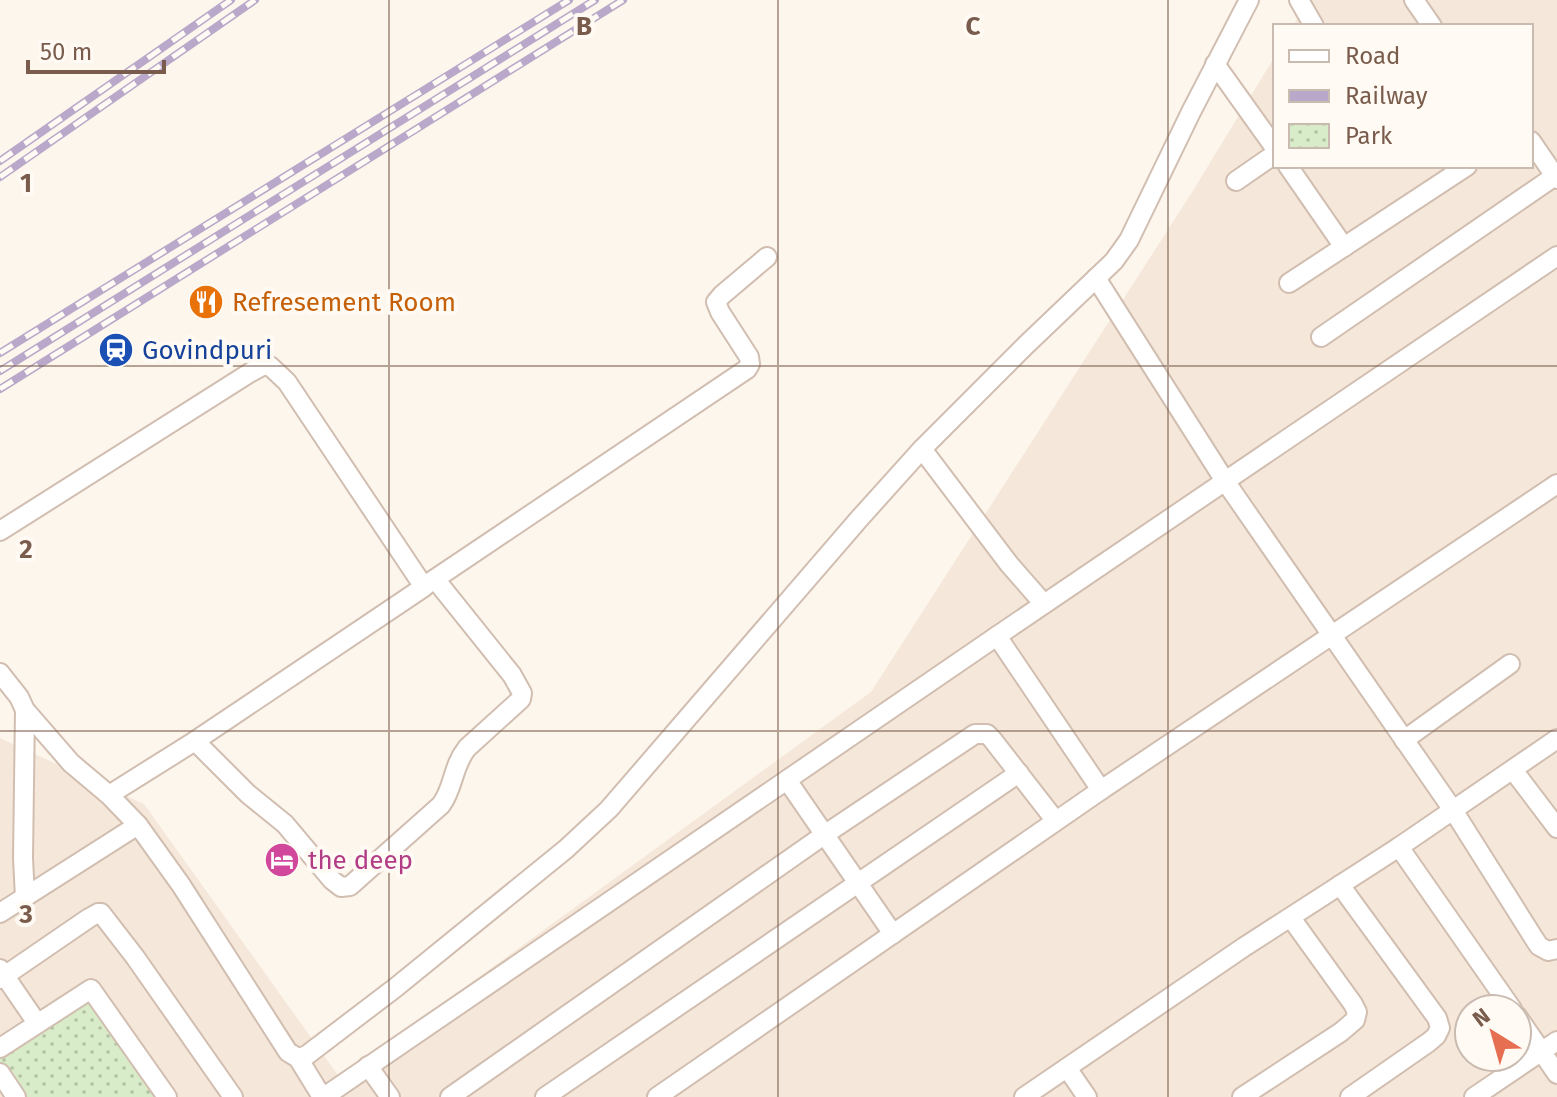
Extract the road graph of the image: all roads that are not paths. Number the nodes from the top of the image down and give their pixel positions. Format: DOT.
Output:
graph roads {
  1 [pos="1249,0"];
  2 [pos="1299,0"];
  3 [pos="1414,0"];
  4 [pos="1313,24"];
  5 [pos="1431,24"];
  6 [pos="1215,64"];
  7 [pos="1533,144"];
  8 [pos="1273,148"];
  9 [pos="1273,153"];
  10 [pos="1289,168"];
  11 [pos="1464,168"];
  12 [pos="1556,177"];
  13 [pos="1236,181"];
  14 [pos="1344,247"];
  15 [pos="1557,256"];
  16 [pos="767,257"];
  17 [pos="1096,278"];
  18 [pos="1289,283"];
  19 [pos="1321,337"];
  20 [pos="922,449"];
  21 [pos="1225,481"];
  22 [pos="1557,484"];
  23 [pos="0,531"];
  24 [pos="430,583"];
  25 [pos="1044,604"];
  26 [pos="1331,635"];
  27 [pos="997,636"];
  28 [pos="1510,664"];
  29 [pos="0,673"];
  30 [pos="25,710"];
  31 [pos="1557,739"];
  32 [pos="1404,740"];
  33 [pos="195,741"];
  34 [pos="1513,770"];
  35 [pos="1019,773"];
  36 [pos="787,780"];
  37 [pos="1101,790"];
  38 [pos="109,795"];
  39 [pos="1453,810"];
  40 [pos="1055,820"];
  41 [pos="138,825"];
  42 [pos="1557,828"];
  43 [pos="824,835"];
  44 [pos="1399,847"];
  45 [pos="857,884"];
  46 [pos="1340,885"];
  47 [pos="25,898"];
  48 [pos="0,913"];
  49 [pos="1291,918"];
  50 [pos="893,934"];
  51 [pos="1557,949"];
  52 [pos="2,974"];
  53 [pos="1501,993"];
  54 [pos="37,1023"];
  55 [pos="1533,1031"];
  56 [pos="1549,1046"];
  57 [pos="0,1048"];
  58 [pos="298,1058"];
  59 [pos="368,1066"];
  60 [pos="1067,1068"];
  61 [pos="0,1073"];
  62 [pos="1557,1074"];
  63 [pos="1250,1095"];
  64 [pos="16,1097"];
  65 [pos="167,1097"];
  66 [pos="233,1097"];
  67 [pos="323,1097"];
  68 [pos="390,1097"];
  69 [pos="450,1097"];
  70 [pos="545,1097"];
  71 [pos="657,1097"];
  72 [pos="1024,1097"];
  73 [pos="1087,1097"];
  74 [pos="1350,1097"];
  75 [pos="1474,1097"];
  1 -- 6 [label="street"];
  2 -- 4 [label="street"];
  3 -- 5 [label="street"];
  6 -- 8 [label="street"];
  6 -- 17 [label="street"];
  7 -- 12 [label="street"];
  9 -- 13 [label="street"];
  10 -- 14 [label="street"];
  11 -- 14 [label="street"];
  12 -- 19 [label="street"];
  14 -- 18 [label="street"];
  15 -- 21 [label="street"];
  16 -- 24 [label="street"];
  17 -- 20 [label="street"];
  17 -- 21 [label="street"];
  20 -- 25 [label="street"];
  20 -- 58 [label="street"];
  21 -- 25 [label="street"];
  21 -- 26 [label="street"];
  22 -- 26 [label="street"];
  23 -- 24 [label="street"];
  24 -- 33 [label="street"];
  24 -- 33 [label="street"];
  25 -- 27 [label="street"];
  26 -- 32 [label="street"];
  26 -- 37 [label="street"];
  27 -- 36 [label="street"];
  27 -- 37 [label="street"];
  28 -- 32 [label="street"];
  29 -- 30 [label="street"];
  30 -- 38 [label="street"];
  30 -- 47 [label="street"];
  31 -- 34 [label="street"];
  32 -- 39 [label="street"];
  33 -- 38 [label="street"];
  34 -- 39 [label="street"];
  34 -- 42 [label="street"];
  35 -- 40 [label="street"];
  35 -- 43 [label="street"];
  35 -- 45 [label="street"];
  36 -- 43 [label="street"];
  36 -- 59 [label="street"];
  37 -- 40 [label="street"];
  38 -- 41 [label="street"];
  39 -- 44 [label="street"];
  39 -- 51 [label="street"];
  40 -- 50 [label="street"];
  41 -- 47 [label="street"];
  41 -- 58 [label="street"];
  43 -- 45 [label="street"];
  43 -- 69 [label="street"];
  44 -- 46 [label="street"];
  44 -- 53 [label="street"];
  45 -- 50 [label="street"];
  45 -- 70 [label="street"];
  46 -- 49 [label="street"];
  46 -- 74 [label="street"];
  47 -- 48 [label="street"];
  49 -- 60 [label="street"];
  49 -- 63 [label="street"];
  50 -- 71 [label="street"];
  52 -- 54 [label="street"];
  52 -- 66 [label="street"];
  54 -- 57 [label="street"];
  54 -- 65 [label="street"];
  55 -- 56 [label="street"];
  56 -- 62 [label="street"];
  56 -- 75 [label="street"];
  58 -- 67 [label="street"];
  59 -- 67 [label="street"];
  59 -- 68 [label="street"];
  60 -- 72 [label="street"];
  60 -- 73 [label="street"];
  61 -- 64 [label="street"];
}
